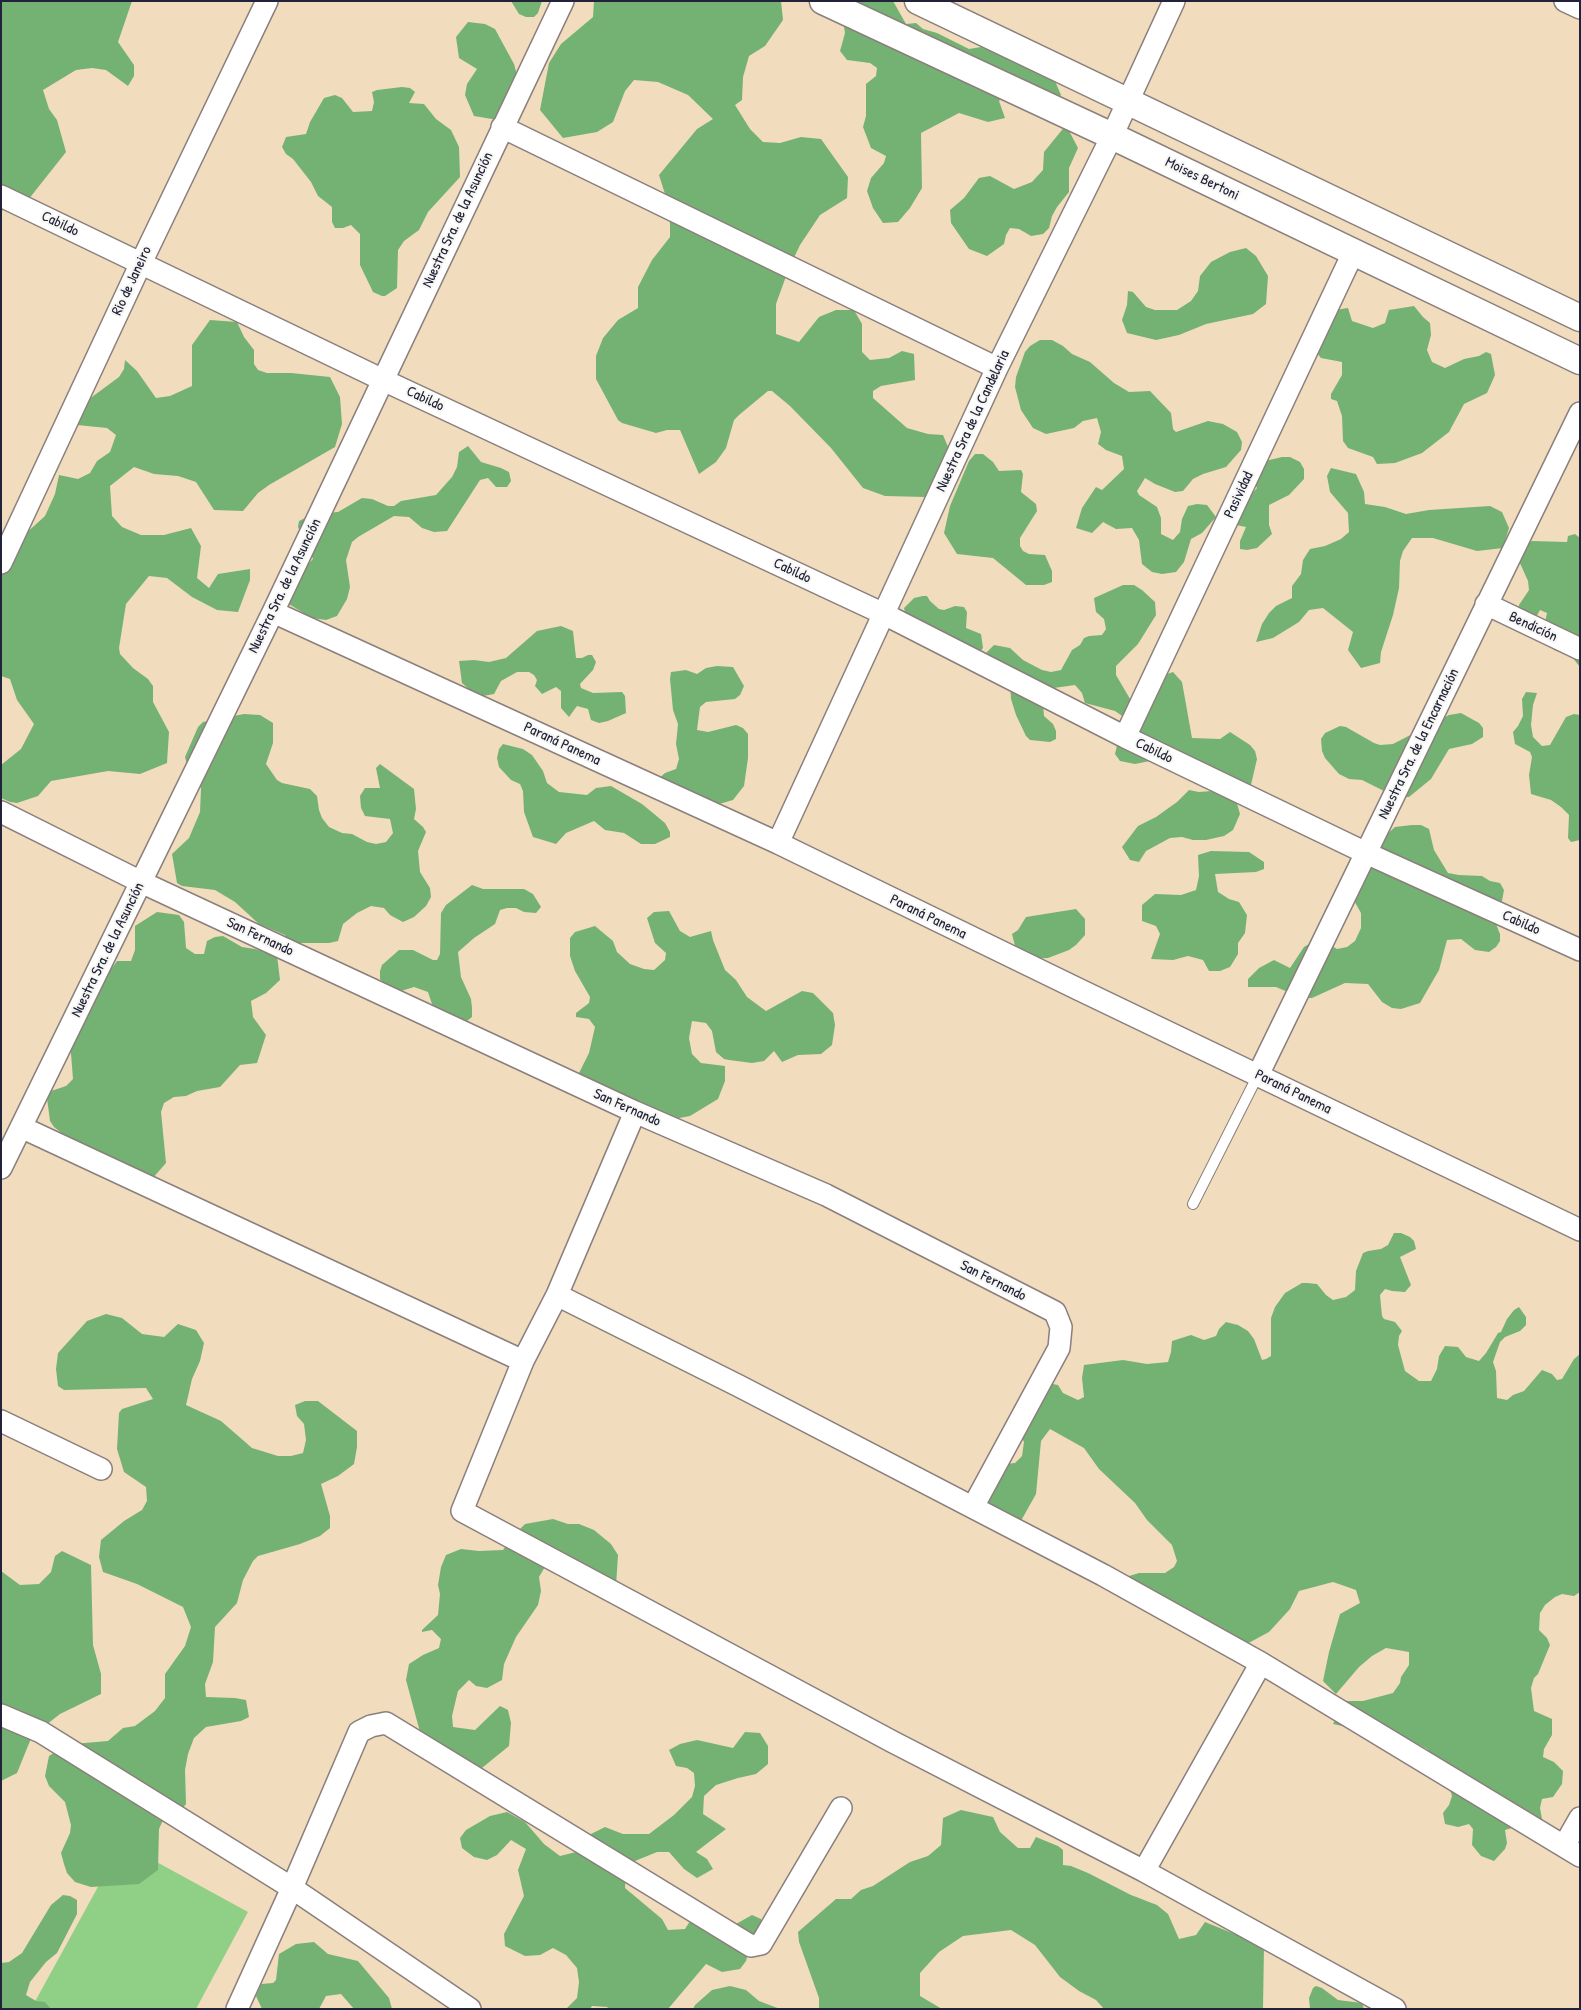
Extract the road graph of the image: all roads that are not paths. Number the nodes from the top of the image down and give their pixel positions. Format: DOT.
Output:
graph roads {
  1 [pos="267,1"];
  2 [pos="563,1"];
  3 [pos="823,1"];
  4 [pos="918,1"];
  5 [pos="1174,1"];
  6 [pos="1565,1"];
  7 [pos="1580,8"];
  8 [pos="1128,101"];
  9 [pos="502,127"];
  10 [pos="1112,136"];
  11 [pos="1,196"];
  12 [pos="1353,253"];
  13 [pos="140,263"];
  14 [pos="1580,318"];
  15 [pos="1580,361"];
  16 [pos="996,368"];
  17 [pos="383,380"];
  18 [pos="1580,412"];
  19 [pos="1,563"];
  20 [pos="1486,604"];
  21 [pos="273,612"];
  22 [pos="884,614"];
  23 [pos="1580,649"];
  24 [pos="1125,737"];
  25 [pos="1,812"];
  26 [pos="778,843"];
  27 [pos="1366,853"];
  28 [pos="141,882"];
  29 [pos="1580,950"];
  30 [pos="1258,1075"];
  31 [pos="635,1112"];
  32 [pos="21,1127"];
  33 [pos="1,1168"];
  34 [pos="1193,1204"];
  35 [pos="1580,1230"];
  36 [pos="557,1295"];
  37 [pos="522,1361"];
  38 [pos="1,1421"];
  39 [pos="101,1470"];
  40 [pos="973,1508"];
  41 [pos="1261,1663"];
  42 [pos="1,1715"];
  43 [pos="841,1808"];
  44 [pos="1580,1818"];
  45 [pos="1572,1851"];
  46 [pos="1144,1871"];
  47 [pos="292,1888"];
  48 [pos="237,2009"];
  49 [pos="470,2009"];
  50 [pos="1395,2009"];
  1 -- 13 [label="street, Rio de Janeiro"];
  2 -- 9 [label="street, Nuestra Sra. de la Asunción"];
  3 -- 10 [label="street, Moises Bertoni"];
  4 -- 8 [label="street"];
  5 -- 8 [label="street, Nuestra Sra de la Candelaria"];
  6 -- 7 [label="street"];
  8 -- 10 [label="street, Nuestra Sra de la Candelaria"];
  8 -- 14 [label="street"];
  9 -- 16 [label="street"];
  9 -- 17 [label="street, Nuestra Sra. de la Asunción"];
  10 -- 12 [label="street, Moises Bertoni"];
  10 -- 16 [label="street, Nuestra Sra de la Candelaria"];
  11 -- 13 [label="street, Cabildo"];
  12 -- 15 [label="street, Moises Bertoni"];
  12 -- 24 [label="street, Pasividad"];
  13 -- 17 [label="street, Cabildo"];
  13 -- 19 [label="street, Rio de Janeiro"];
  16 -- 22 [label="street, Nuestra Sra de la Candelaria"];
  17 -- 21 [label="street, Nuestra Sra. de la Asunción"];
  17 -- 22 [label="street, Cabildo"];
  18 -- 20 [label="street, Nuestra Sra. de la Encarnación"];
  20 -- 23 [label="street, Bendición"];
  20 -- 27 [label="street, Nuestra Sra. de la Encarnación"];
  21 -- 26 [label="street, Paraná Panema"];
  21 -- 28 [label="street, Nuestra Sra. de la Asunción"];
  22 -- 24 [label="street, Cabildo"];
  22 -- 26 [label="street, Nuestra Sra de la Candelaria"];
  24 -- 27 [label="street, Cabildo"];
  25 -- 28 [label="street, San Fernando"];
  26 -- 30 [label="street, Paraná Panema"];
  27 -- 29 [label="street, Cabildo"];
  27 -- 30 [label="street, Nuestra Sra. de la Encarnación"];
  28 -- 31 [label="street, San Fernando"];
  28 -- 32 [label="street, Nuestra Sra. de la Asunción"];
  30 -- 34 [label="lane"];
  30 -- 35 [label="street, Paraná Panema"];
  31 -- 36 [label="street"];
  31 -- 40 [label="street, San Fernando"];
  32 -- 33 [label="street, Nuestra Sra. de la Asunción"];
  32 -- 37 [label="street"];
  36 -- 37 [label="street"];
  36 -- 40 [label="street"];
  37 -- 46 [label="street"];
  38 -- 39 [label="street"];
  40 -- 41 [label="street"];
  41 -- 45 [label="street"];
  41 -- 46 [label="street"];
  42 -- 47 [label="street"];
  43 -- 47 [label="street"];
  44 -- 45 [label="street"];
  46 -- 50 [label="street"];
  47 -- 48 [label="street"];
  47 -- 49 [label="street"];
}
